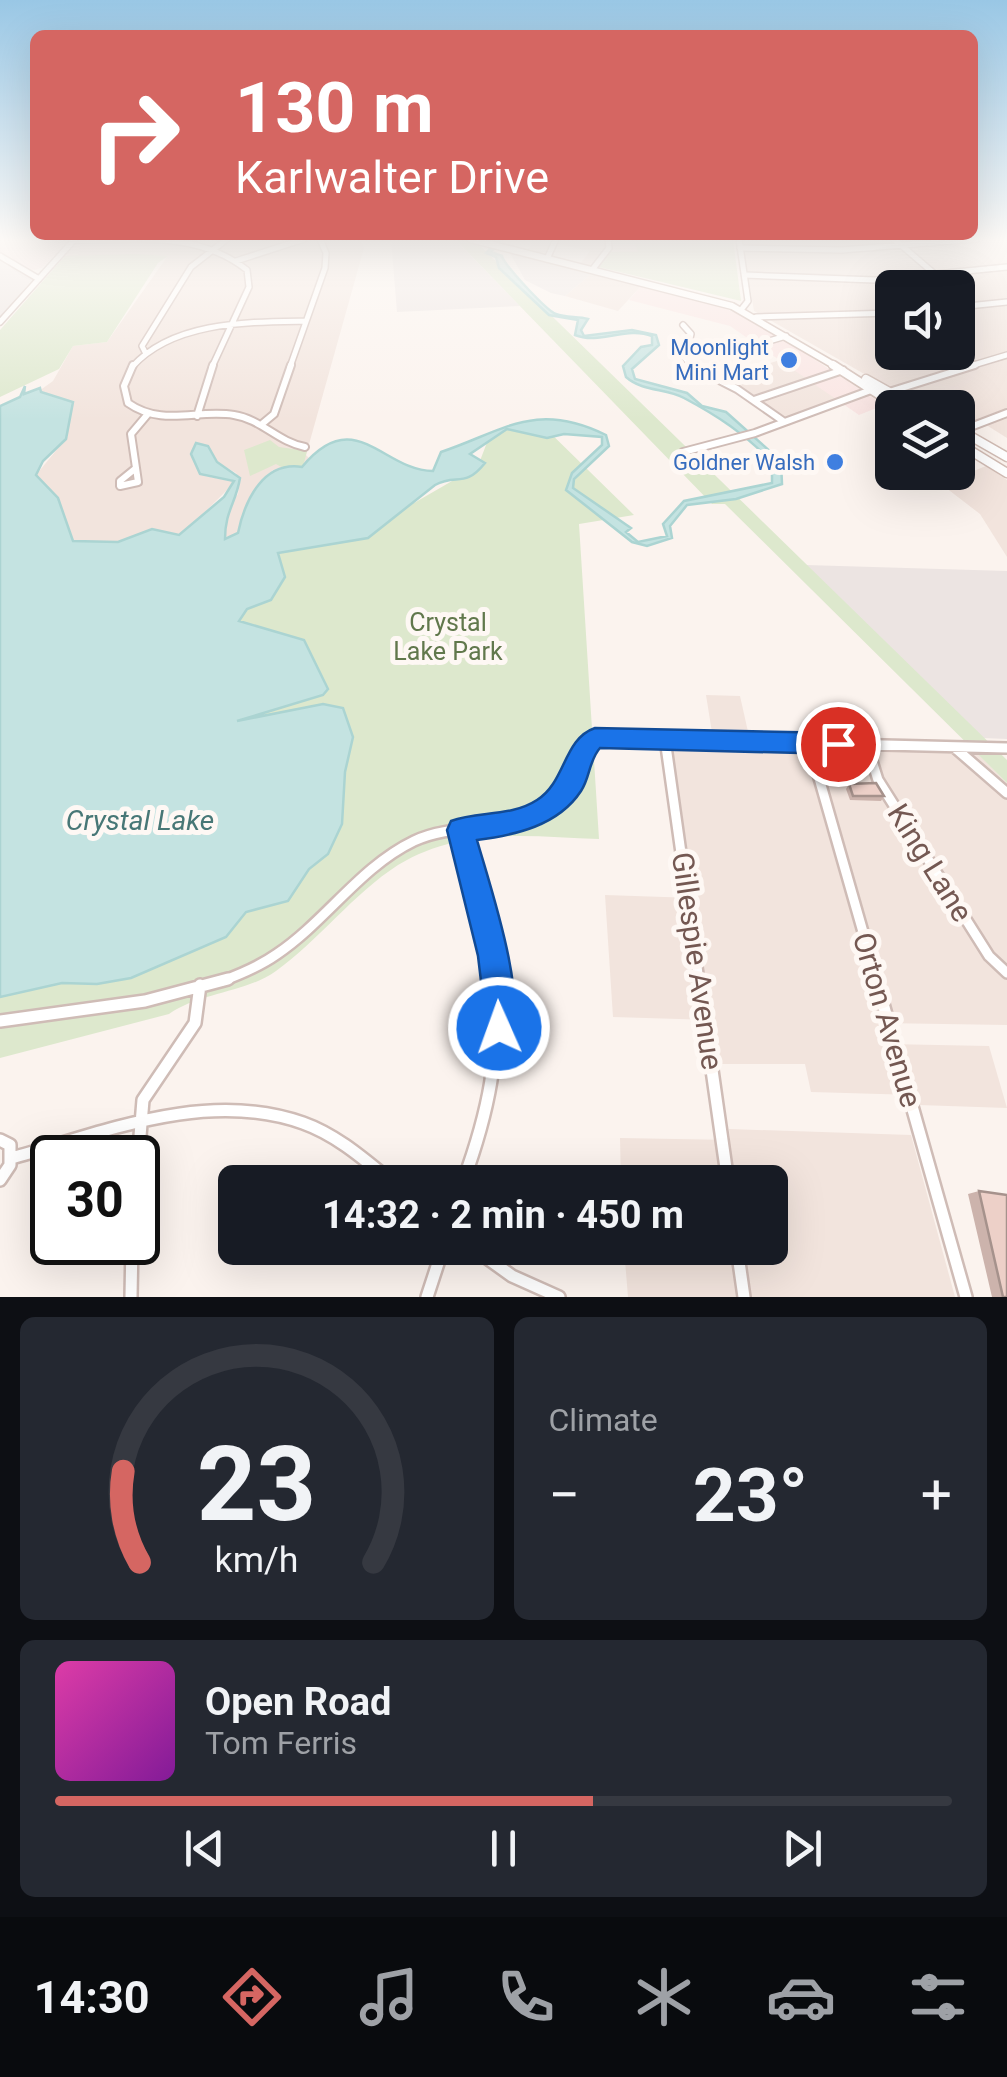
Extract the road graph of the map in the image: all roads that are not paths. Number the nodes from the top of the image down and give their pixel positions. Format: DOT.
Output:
graph roads {
  1 [pos="20,300"];
  2 [pos="170,300"];
  3 [pos="242,300"];
  4 [pos="313,300"];
  5 [pos="702,300"];
  6 [pos="748,300"];
  7 [pos="1007,302"];
  8 [pos="975,305"];
  9 [pos="741,310"];
  10 [pos="875,313"];
  11 [pos="786,315"];
  12 [pos="756,317"];
  13 [pos="306,321"];
  14 [pos="0,322"];
  15 [pos="231,324"];
  16 [pos="683,325"];
  17 [pos="772,326"];
  18 [pos="787,336"];
  19 [pos="688,346"];
  20 [pos="146,354"];
  21 [pos="1007,354"];
  22 [pos="843,370"];
  23 [pos="870,390"];
  24 [pos="884,390"];
  25 [pos="894,390"];
  26 [pos="875,393"];
  27 [pos="754,400"];
  28 [pos="1007,413"];
  29 [pos="147,415"];
  30 [pos="197,416"];
  31 [pos="784,421"];
  32 [pos="262,424"];
  33 [pos="975,424"];
  34 [pos="975,439"];
  35 [pos="305,447"];
  36 [pos="683,452"];
  37 [pos="975,453"];
  38 [pos="1007,456"];
  39 [pos="136,468"];
  40 [pos="1007,473"];
  41 [pos="666,739"];
  42 [pos="808,743"];
  43 [pos="867,744"];
  44 [pos="954,747"];
  45 [pos="1007,748"];
  46 [pos="1007,793"];
  47 [pos="461,830"];
  48 [pos="1007,973"];
  49 [pos="200,985"];
  50 [pos="0,1021"];
  51 [pos="140,1126"];
  52 [pos="139,1135"];
  53 [pos="0,1140"];
  54 [pos="12,1158"];
  55 [pos="369,1165"];
  56 [pos="469,1165"];
  57 [pos="726,1165"];
  58 [pos="0,1180"];
  59 [pos="132,1265"];
  60 [pos="437,1265"];
  61 [pos="497,1265"];
  62 [pos="739,1265"];
  63 [pos="131,1297"];
  64 [pos="427,1297"];
  65 [pos="559,1297"];
  66 [pos="744,1297"];
  67 [pos="966,1297"];
  1 -- 14 [label="street"];
  2 -- 20 [label="street"];
  3 -- 15 [label="street"];
  4 -- 13 [label="street"];
  5 -- 9 [label="main road"];
  6 -- 9 [label="street"];
  7 -- 8 [label="street"];
  9 -- 12 [label="main road"];
  10 -- 11 [label="street"];
  11 -- 12 [label="street"];
  11 -- 17 [label="street"];
  12 -- 17 [label="main road"];
  13 -- 15 [label="street"];
  13 -- 32 [label="street"];
  15 -- 20 [label="street"];
  15 -- 30 [label="street"];
  16 -- 19 [label="street"];
  17 -- 18 [label="main road"];
  18 -- 19 [label="street"];
  18 -- 22 [label="main road"];
  19 -- 27 [label="street"];
  20 -- 29 [label="street"];
  21 -- 25 [label="street"];
  22 -- 23 [label="main road"];
  22 -- 24 [label="main road"];
  22 -- 27 [label="street"];
  23 -- 26 [label="main road"];
  23 -- 31 [label="street"];
  27 -- 31 [label="street"];
  28 -- 33 [label="street"];
  29 -- 30 [label="street"];
  29 -- 39 [label="street"];
  30 -- 32 [label="street"];
  31 -- 36 [label="street"];
  32 -- 35 [label="street"];
  34 -- 38 [label="main road"];
  37 -- 40 [label="main road"];
  41 -- 42 [label="street"];
  41 -- 47 [label="street"];
  41 -- 57 [label="street, Gillespie Avenue"];
  42 -- 43 [label="street"];
  42 -- 67 [label="street, Orton Avenue"];
  43 -- 44 [label="street"];
  43 -- 48 [label="street, King Lane"];
  44 -- 45 [label="street"];
  44 -- 46 [label="street"];
  47 -- 49 [label="street"];
  47 -- 56 [label="street"];
  49 -- 50 [label="street"];
  49 -- 51 [label="street"];
  51 -- 52 [label="street"];
  51 -- 54 [label="street"];
  51 -- 55 [label="street"];
  53 -- 54 [label="street"];
  54 -- 58 [label="street"];
  59 -- 63 [label="street"];
  60 -- 64 [label="street"];
  61 -- 65 [label="street"];
  62 -- 66 [label="street"];
}
